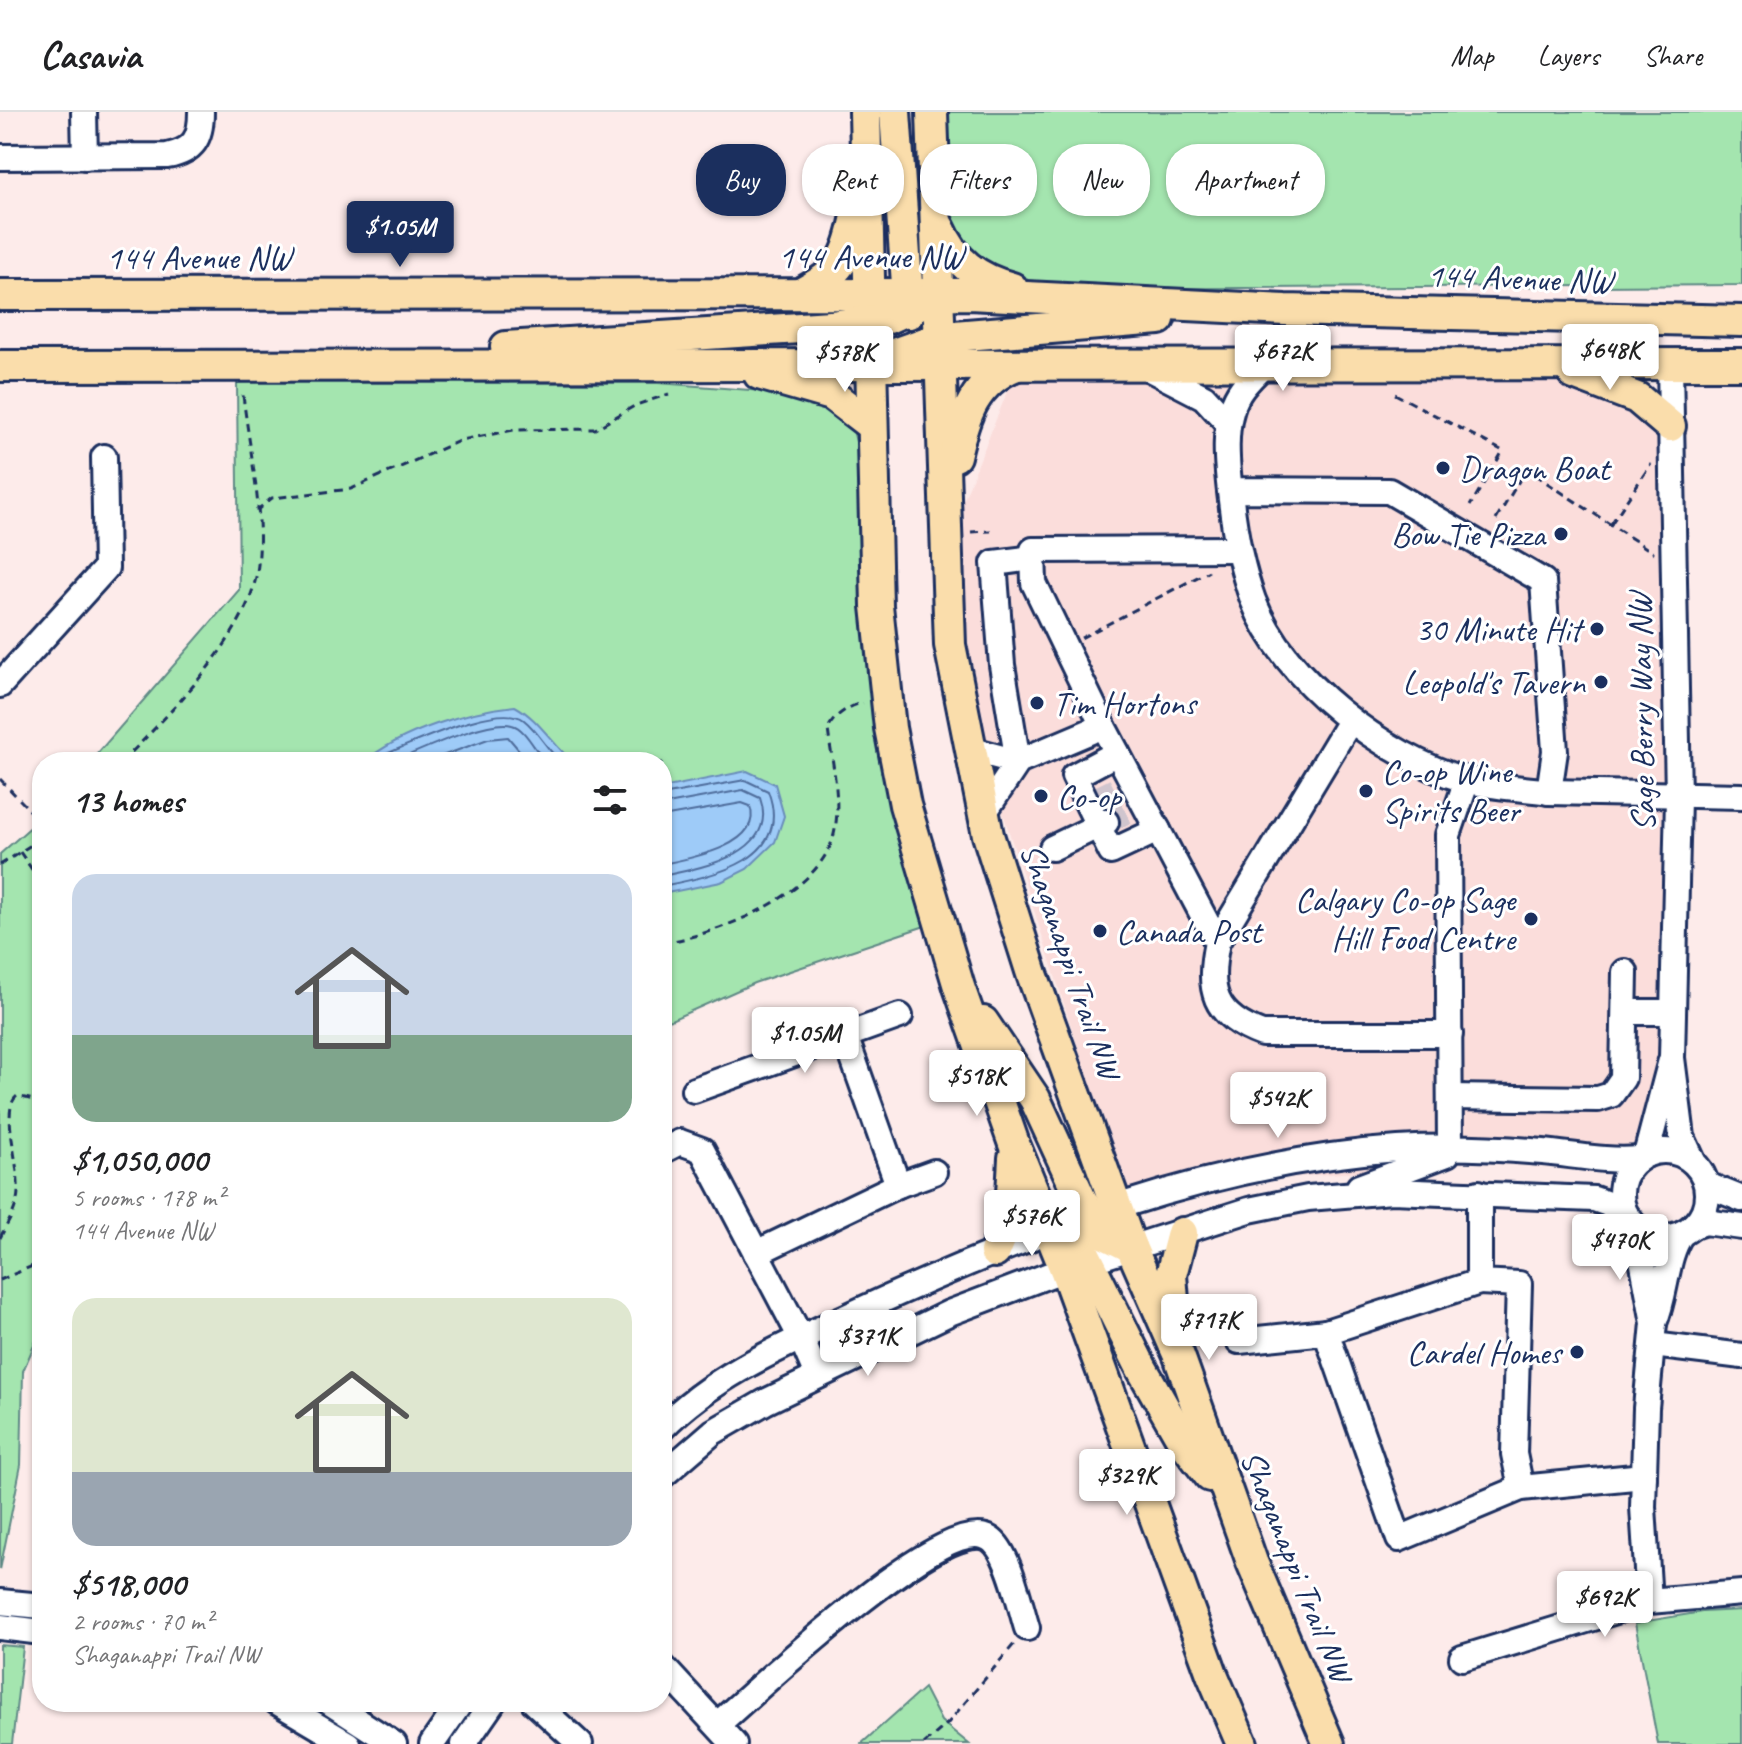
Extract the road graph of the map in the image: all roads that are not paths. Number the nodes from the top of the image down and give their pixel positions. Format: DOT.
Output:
graph roads {
  1 [pos="84,112"];
  2 [pos="201,112"];
  3 [pos="865,112"];
  4 [pos="895,112"];
  5 [pos="932,112"];
  6 [pos="866,144"];
  7 [pos="0,157"];
  8 [pos="85,157"];
  9 [pos="854,216"];
  10 [pos="867,216"];
  11 [pos="937,221"];
  12 [pos="799,294"];
  13 [pos="939,294"];
  14 [pos="0,295"];
  15 [pos="1041,295"];
  16 [pos="907,302"];
  17 [pos="870,308"];
  18 [pos="1285,310"];
  19 [pos="1742,321"];
  20 [pos="936,348"];
  21 [pos="872,363"];
  22 [pos="1670,364"];
  23 [pos="1742,364"];
  24 [pos="1016,365"];
  25 [pos="1142,365"];
  26 [pos="0,366"];
  27 [pos="212,366"];
  28 [pos="726,366"];
  29 [pos="1263,366"];
  30 [pos="1549,366"];
  31 [pos="1228,423"];
  32 [pos="871,425"];
  33 [pos="1670,431"];
  34 [pos="104,457"];
  35 [pos="1230,490"];
  36 [pos="956,525"];
  37 [pos="1237,549"];
  38 [pos="1033,558"];
  39 [pos="0,685"];
  40 [pos="1350,721"];
  41 [pos="1103,726"];
  42 [pos="969,749"];
  43 [pos="1117,753"];
  44 [pos="1018,762"];
  45 [pos="1467,780"];
  46 [pos="1549,792"];
  47 [pos="1742,796"];
  48 [pos="1678,797"];
  49 [pos="1113,805"];
  50 [pos="984,813"];
  51 [pos="1158,830"];
  52 [pos="1052,848"];
  53 [pos="1217,942"];
  54 [pos="1625,972"];
  55 [pos="959,987"];
  56 [pos="1625,1012"];
  57 [pos="1673,1012"];
  58 [pos="900,1016"];
  59 [pos="1450,1034"];
  60 [pos="845,1036"];
  61 [pos="1672,1058"];
  62 [pos="694,1090"];
  63 [pos="1450,1097"];
  64 [pos="1014,1144"];
  65 [pos="672,1146"];
  66 [pos="1450,1149"];
  67 [pos="1642,1157"];
  68 [pos="1693,1161"];
  69 [pos="934,1172"];
  70 [pos="898,1185"];
  71 [pos="1707,1185"];
  72 [pos="1479,1193"];
  73 [pos="1345,1194"];
  74 [pos="1742,1199"];
  75 [pos="1103,1210"];
  76 [pos="1633,1223"];
  77 [pos="1742,1227"];
  78 [pos="1050,1228"];
  79 [pos="1688,1229"];
  80 [pos="1182,1233"];
  81 [pos="1131,1247"];
  82 [pos="995,1252"];
  83 [pos="756,1253"];
  84 [pos="1078,1265"];
  85 [pos="1479,1282"];
  86 [pos="1326,1332"];
  87 [pos="1654,1334"];
  88 [pos="801,1338"];
  89 [pos="1239,1341"];
  90 [pos="1179,1356"];
  91 [pos="1742,1356"];
  92 [pos="817,1375"];
  93 [pos="672,1418"];
  94 [pos="672,1467"];
  95 [pos="1644,1476"];
  96 [pos="1521,1488"];
  97 [pos="1228,1500"];
  98 [pos="1742,1593"];
  99 [pos="1649,1601"];
  100 [pos="0,1602"];
  101 [pos="32,1605"];
  102 [pos="0,1627"];
  103 [pos="1027,1628"];
  104 [pos="32,1631"];
  105 [pos="1462,1658"];
  106 [pos="672,1676"];
  107 [pos="294,1712"];
  108 [pos="344,1712"];
  109 [pos="454,1712"];
  110 [pos="486,1712"];
  111 [pos="545,1712"];
  112 [pos="718,1724"];
  113 [pos="348,1744"];
  114 [pos="394,1744"];
  115 [pos="432,1744"];
  116 [pos="464,1744"];
  117 [pos="580,1744"];
  118 [pos="734,1744"];
  119 [pos="1242,1744"];
  120 [pos="1329,1744"];
  1 -- 8 [label="street"];
  2 -- 8 [label="street"];
  3 -- 6 [label="main road"];
  4 -- 16 [label="main road"];
  5 -- 11 [label="main road, Shaganappi Trail NW"];
  7 -- 8 [label="street"];
  9 -- 12 [label="main road"];
  10 -- 17 [label="main road"];
  11 -- 13 [label="main road, Shaganappi Trail NW"];
  11 -- 15 [label="main road"];
  12 -- 14 [label="main road, 144 Avenue NW"];
  12 -- 17 [label="main road, 144 Avenue NW"];
  13 -- 15 [label="main road, 144 Avenue NW"];
  13 -- 16 [label="main road, 144 Avenue NW"];
  13 -- 20 [label="main road, Shaganappi Trail NW"];
  15 -- 18 [label="main road, 144 Avenue NW"];
  16 -- 17 [label="main road, 144 Avenue NW"];
  16 -- 20 [label="main road"];
  17 -- 21 [label="main road"];
  17 -- 27 [label="main road"];
  18 -- 19 [label="main road, 144 Avenue NW"];
  18 -- 20 [label="main road"];
  20 -- 21 [label="main road"];
  20 -- 24 [label="main road"];
  20 -- 36 [label="main road, Shaganappi Trail NW"];
  21 -- 28 [label="main road"];
  21 -- 32 [label="main road"];
  22 -- 23 [label="main road"];
  22 -- 30 [label="main road"];
  22 -- 33 [label="street, Sage Berry Way NW"];
  24 -- 25 [label="main road"];
  24 -- 36 [label="main road"];
  25 -- 29 [label="main road"];
  25 -- 31 [label="street"];
  26 -- 27 [label="main road"];
  27 -- 28 [label="main road"];
  28 -- 32 [label="main road"];
  29 -- 30 [label="main road"];
  29 -- 31 [label="street"];
  30 -- 33 [label="main road"];
  31 -- 35 [label="street"];
  32 -- 55 [label="main road"];
  33 -- 48 [label="street, Sage Berry Way NW"];
  34 -- 39 [label="street"];
  35 -- 37 [label="street"];
  35 -- 46 [label="street"];
  36 -- 42 [label="main road, Shaganappi Trail NW"];
  37 -- 38 [label="street"];
  37 -- 40 [label="street"];
  38 -- 41 [label="street"];
  38 -- 44 [label="street"];
  40 -- 45 [label="street"];
  40 -- 53 [label="street"];
  41 -- 43 [label="street"];
  41 -- 44 [label="street"];
  42 -- 44 [label="street"];
  42 -- 50 [label="main road, Shaganappi Trail NW"];
  43 -- 49 [label="street"];
  43 -- 49 [label="street"];
  44 -- 50 [label="street"];
  45 -- 46 [label="street"];
  45 -- 59 [label="street"];
  46 -- 48 [label="street"];
  47 -- 48 [label="street"];
  48 -- 57 [label="street, Sage Berry Way NW"];
  49 -- 51 [label="street"];
  49 -- 51 [label="street"];
  49 -- 52 [label="street"];
  50 -- 75 [label="main road, Shaganappi Trail NW"];
  51 -- 53 [label="street"];
  53 -- 59 [label="street"];
  54 -- 56 [label="street"];
  55 -- 64 [label="main road"];
  55 -- 75 [label="main road"];
  56 -- 57 [label="street"];
  56 -- 63 [label="street"];
  57 -- 61 [label="street, Sage Berry Way NW"];
  58 -- 60 [label="street"];
  59 -- 63 [label="street"];
  60 -- 62 [label="street"];
  60 -- 70 [label="street"];
  61 -- 67 [label="street, Sage Berry Way NW"];
  61 -- 68 [label="street, Sage Berry Way NW"];
  63 -- 66 [label="street"];
  64 -- 78 [label="main road"];
  64 -- 82 [label="main road"];
  65 -- 83 [label="street"];
  66 -- 67 [label="street"];
  66 -- 73 [label="street"];
  66 -- 75 [label="street"];
  67 -- 68 [label="street"];
  67 -- 76 [label="street"];
  68 -- 71 [label="street"];
  69 -- 70 [label="street"];
  70 -- 83 [label="street"];
  71 -- 74 [label="street"];
  71 -- 79 [label="street"];
  72 -- 73 [label="street"];
  72 -- 76 [label="street"];
  72 -- 85 [label="street"];
  73 -- 80 [label="street"];
  75 -- 78 [label="street"];
  75 -- 81 [label="main road, Shaganappi Trail NW"];
  76 -- 79 [label="street"];
  76 -- 87 [label="street"];
  77 -- 79 [label="street"];
  78 -- 82 [label="street"];
  78 -- 84 [label="main road"];
  79 -- 87 [label="street"];
  80 -- 81 [label="street"];
  80 -- 90 [label="main road"];
  81 -- 84 [label="street"];
  81 -- 90 [label="main road, Shaganappi Trail NW"];
  82 -- 88 [label="street"];
  83 -- 88 [label="street"];
  84 -- 92 [label="street"];
  84 -- 97 [label="main road"];
  84 -- 119 [label="main road"];
  85 -- 86 [label="street"];
  85 -- 96 [label="street"];
  86 -- 89 [label="street"];
  86 -- 96 [label="street"];
  87 -- 91 [label="street"];
  87 -- 95 [label="street"];
  88 -- 92 [label="street"];
  88 -- 93 [label="street"];
  90 -- 97 [label="main road, Shaganappi Trail NW"];
  92 -- 94 [label="street"];
  95 -- 96 [label="street"];
  95 -- 99 [label="street"];
  97 -- 120 [label="main road, Shaganappi Trail NW"];
  98 -- 99 [label="street"];
  99 -- 105 [label="street"];
  100 -- 101 [label="street"];
  102 -- 104 [label="street"];
  103 -- 112 [label="street"];
  106 -- 112 [label="street"];
  107 -- 113 [label="street"];
  108 -- 114 [label="street"];
  109 -- 115 [label="street"];
  110 -- 116 [label="street"];
  111 -- 117 [label="street"];
  112 -- 118 [label="street"];
}
